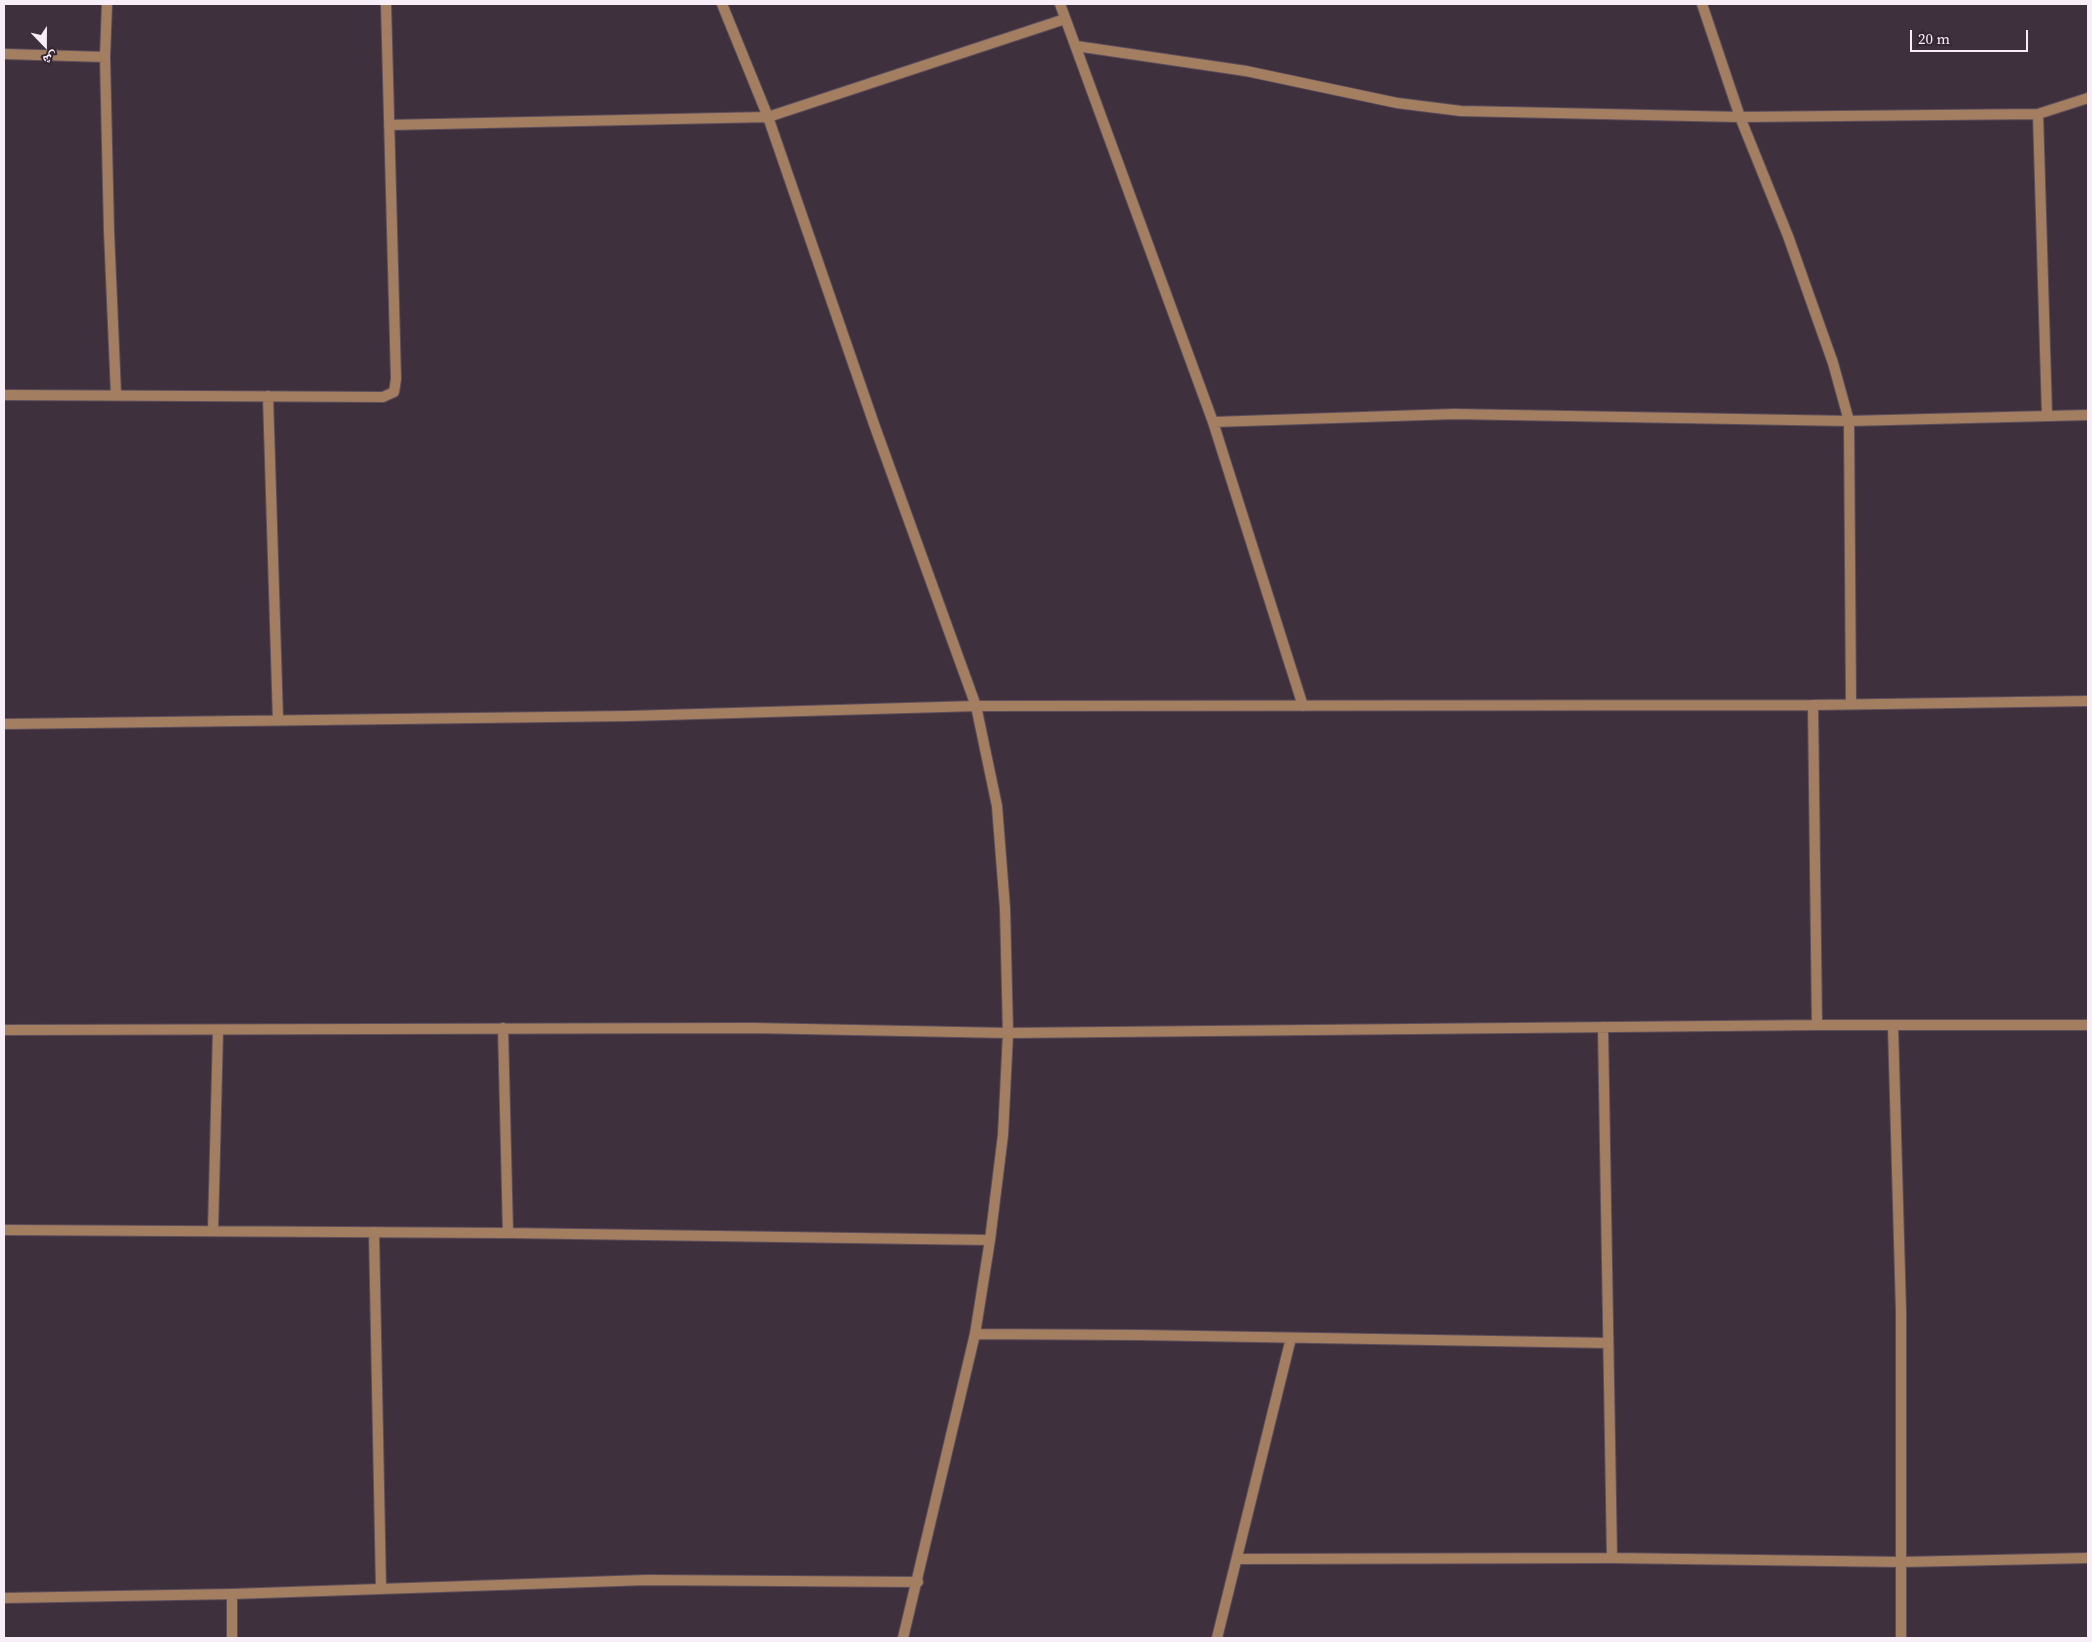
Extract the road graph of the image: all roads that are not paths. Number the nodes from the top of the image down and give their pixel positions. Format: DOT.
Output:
graph roads {
  1 [pos="107,4"];
  2 [pos="386,4"];
  3 [pos="722,4"];
  4 [pos="1060,4"];
  5 [pos="1702,4"];
  6 [pos="1065,19"];
  7 [pos="1076,46"];
  8 [pos="4,54"];
  9 [pos="105,57"];
  10 [pos="2088,98"];
  11 [pos="2038,114"];
  12 [pos="768,116"];
  13 [pos="1740,117"];
  14 [pos="388,126"];
  15 [pos="116,394"];
  16 [pos="4,395"];
  17 [pos="268,396"];
  18 [pos="2088,415"];
  19 [pos="2047,416"];
  20 [pos="1213,422"];
  21 [pos="1849,422"];
  22 [pos="2088,701"];
  23 [pos="1851,704"];
  24 [pos="1813,705"];
  25 [pos="976,706"];
  26 [pos="1303,706"];
  27 [pos="278,720"];
  28 [pos="4,724"];
  29 [pos="1817,1025"];
  30 [pos="2088,1025"];
  31 [pos="1893,1026"];
  32 [pos="1603,1027"];
  33 [pos="504,1028"];
  34 [pos="4,1030"];
  35 [pos="218,1030"];
  36 [pos="1008,1033"];
  37 [pos="4,1230"];
  38 [pos="213,1231"];
  39 [pos="374,1232"];
  40 [pos="508,1233"];
  41 [pos="990,1240"];
  42 [pos="975,1334"];
  43 [pos="1291,1338"];
  44 [pos="1608,1343"];
  45 [pos="1612,1558"];
  46 [pos="2088,1558"];
  47 [pos="1238,1559"];
  48 [pos="1902,1562"];
  49 [pos="918,1582"];
  50 [pos="381,1589"];
  51 [pos="232,1594"];
  52 [pos="4,1598"];
  53 [pos="232,1638"];
  54 [pos="904,1638"];
  55 [pos="1217,1638"];
  56 [pos="1901,1638"];
  1 -- 9 [label="street"];
  2 -- 14 [label="street"];
  3 -- 12 [label="street"];
  4 -- 6 [label="street"];
  5 -- 13 [label="street"];
  6 -- 7 [label="street"];
  6 -- 12 [label="street"];
  7 -- 13 [label="street"];
  7 -- 20 [label="street"];
  8 -- 9 [label="street"];
  9 -- 15 [label="street"];
  10 -- 11 [label="street"];
  11 -- 13 [label="street"];
  11 -- 19 [label="street"];
  12 -- 14 [label="street"];
  12 -- 25 [label="street"];
  13 -- 21 [label="street"];
  14 -- 17 [label="street"];
  15 -- 16 [label="street"];
  15 -- 17 [label="street"];
  17 -- 27 [label="street"];
  18 -- 19 [label="street"];
  19 -- 21 [label="street"];
  20 -- 21 [label="street"];
  20 -- 26 [label="street"];
  21 -- 23 [label="street"];
  22 -- 23 [label="street"];
  23 -- 24 [label="street"];
  24 -- 26 [label="street"];
  24 -- 29 [label="street"];
  25 -- 26 [label="street"];
  25 -- 27 [label="street"];
  25 -- 36 [label="street"];
  27 -- 28 [label="street"];
  29 -- 31 [label="street"];
  29 -- 32 [label="street"];
  30 -- 31 [label="street"];
  31 -- 48 [label="street"];
  32 -- 36 [label="street"];
  32 -- 44 [label="street"];
  33 -- 35 [label="street"];
  33 -- 36 [label="street"];
  33 -- 40 [label="street"];
  34 -- 35 [label="street"];
  35 -- 38 [label="street"];
  36 -- 41 [label="street"];
  37 -- 38 [label="street"];
  38 -- 39 [label="street"];
  39 -- 40 [label="street"];
  39 -- 50 [label="street"];
  40 -- 41 [label="street"];
  41 -- 42 [label="street"];
  42 -- 43 [label="street"];
  42 -- 49 [label="street"];
  43 -- 44 [label="street"];
  43 -- 47 [label="street"];
  44 -- 45 [label="street"];
  45 -- 47 [label="street"];
  45 -- 48 [label="street"];
  46 -- 48 [label="street"];
  47 -- 55 [label="street"];
  48 -- 56 [label="street"];
  49 -- 50 [label="street"];
  49 -- 54 [label="street"];
  50 -- 51 [label="street"];
  51 -- 52 [label="street"];
  51 -- 53 [label="street"];
}
